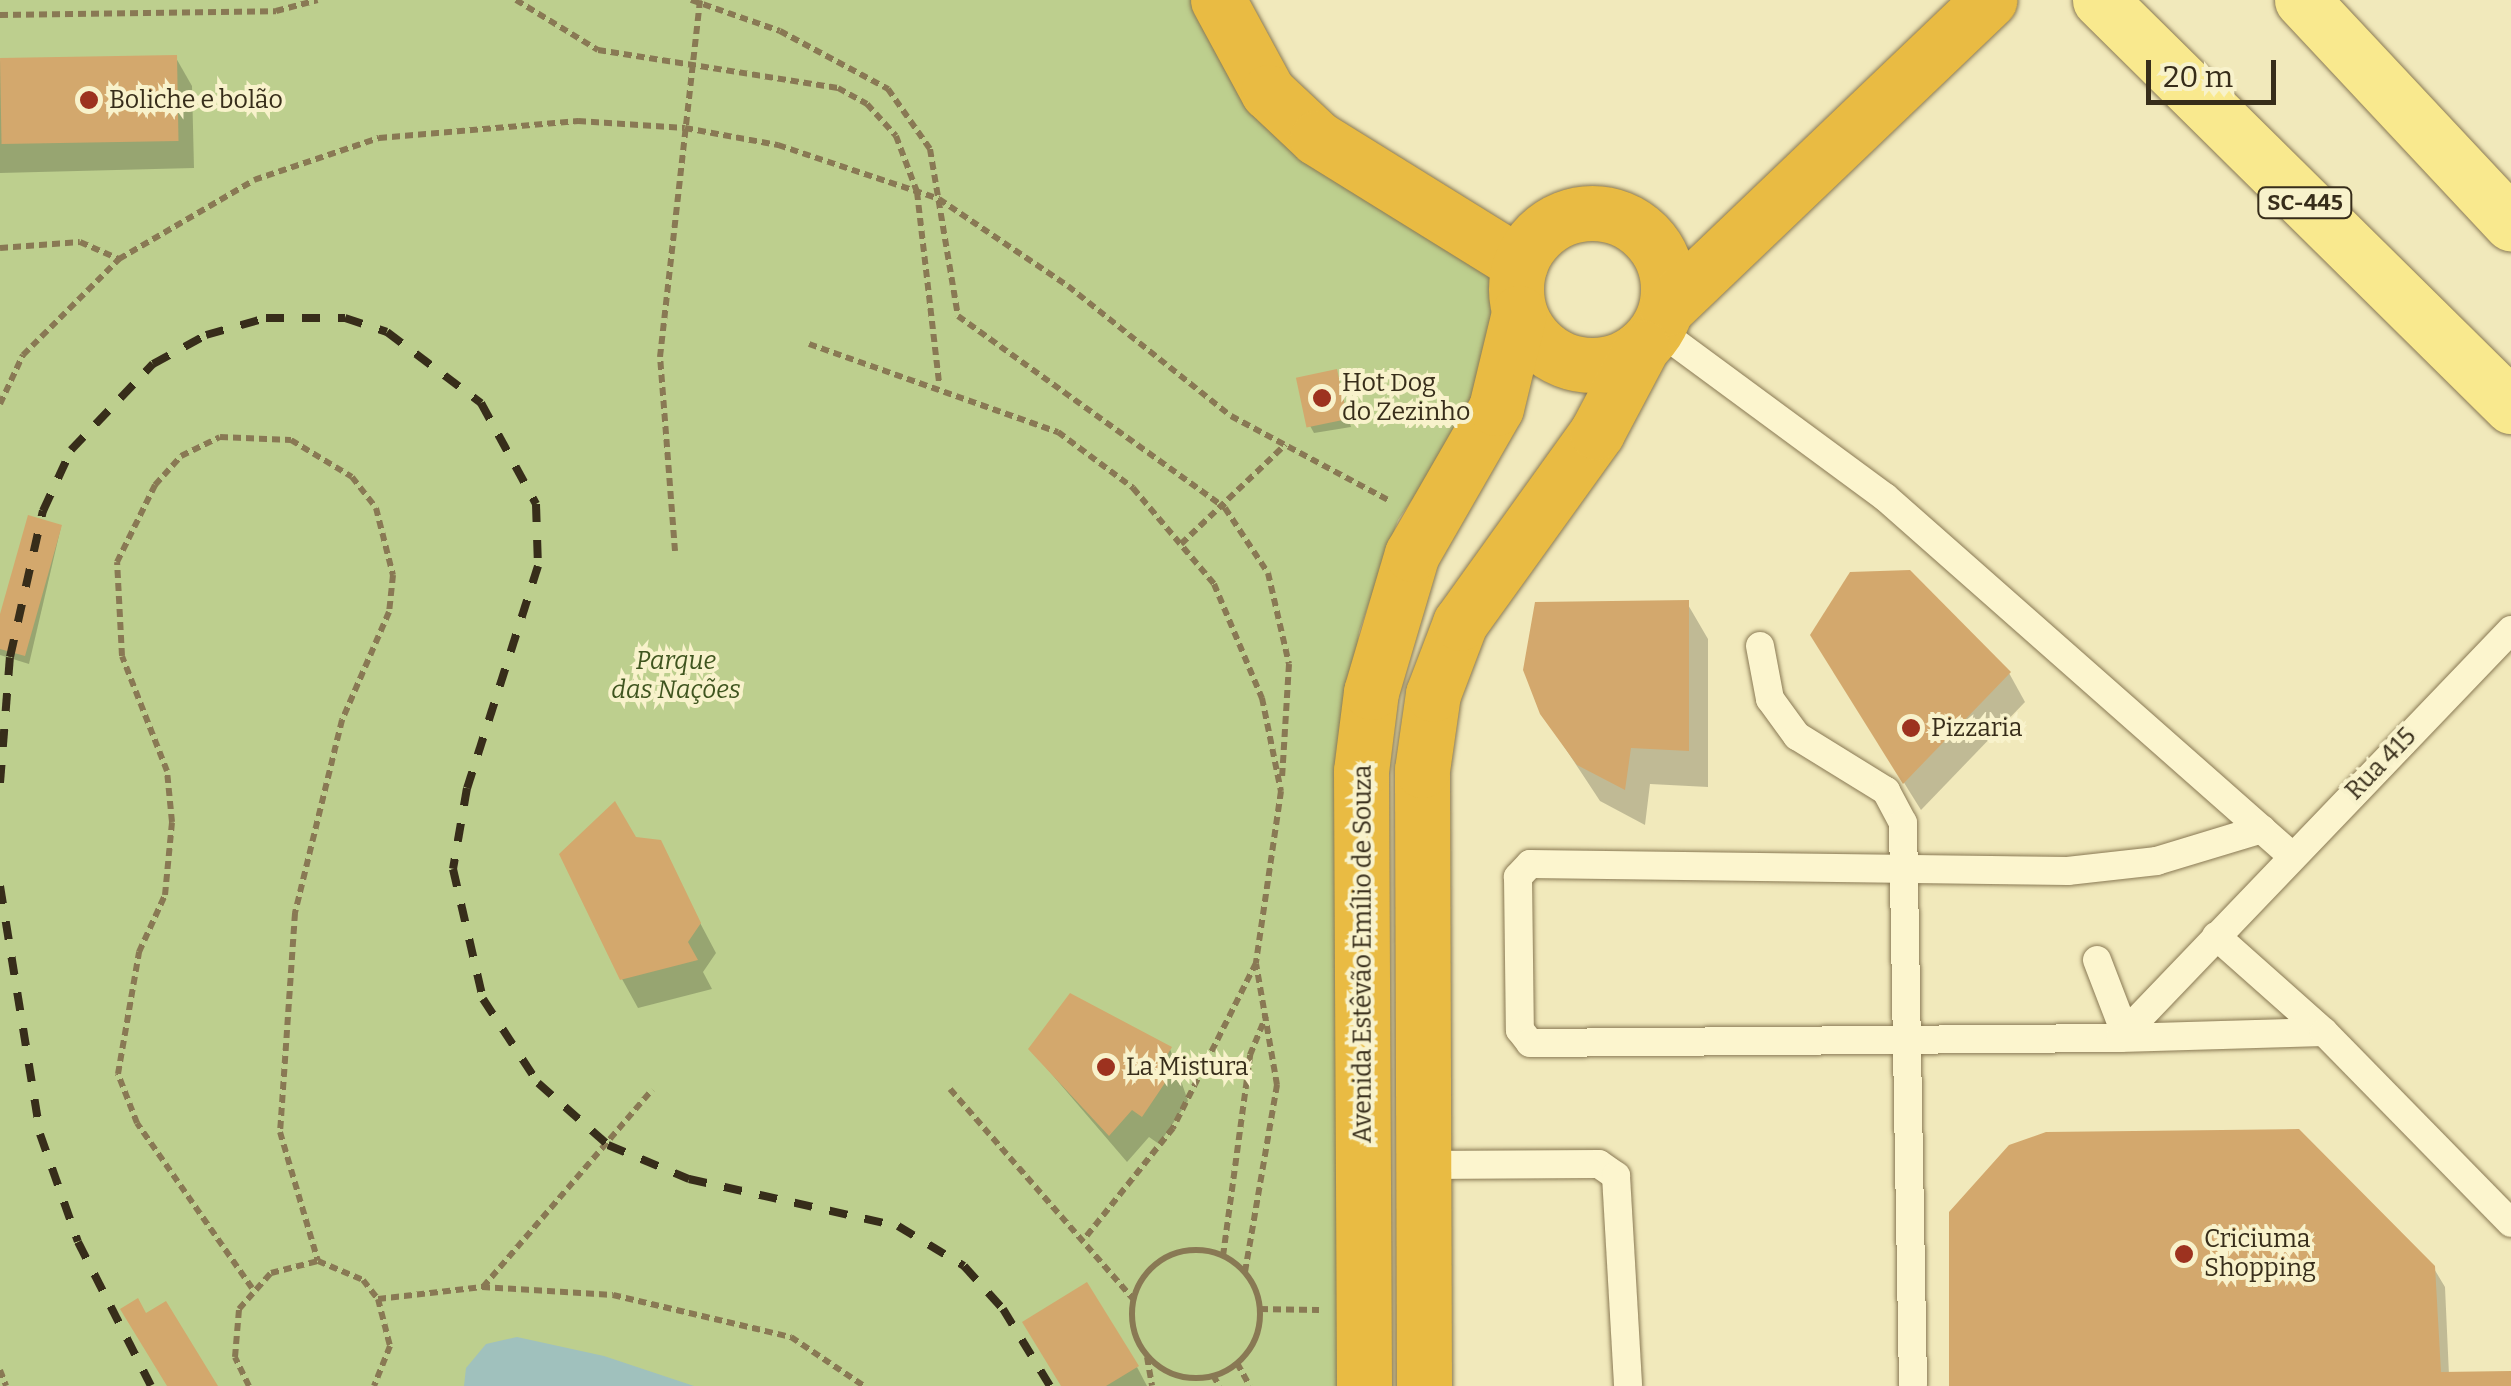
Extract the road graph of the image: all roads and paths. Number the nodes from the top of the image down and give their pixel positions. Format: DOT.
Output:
graph roads {
  1 [pos="318,0"];
  2 [pos="516,0"];
  3 [pos="1218,0"];
  4 [pos="1989,0"];
  5 [pos="2100,0"];
  6 [pos="2302,0"];
  7 [pos="2346,0"];
  8 [pos="697,1"];
  9 [pos="0,15"];
  10 [pos="2358,58"];
  11 [pos="692,70"];
  12 [pos="685,128"];
  13 [pos="918,192"];
  14 [pos="938,199"];
  15 [pos="2511,223"];
  16 [pos="0,248"];
  17 [pos="119,259"];
  18 [pos="1520,289"];
  19 [pos="1655,328"];
  20 [pos="809,344"];
  21 [pos="938,383"];
  22 [pos="0,404"];
  23 [pos="2511,406"];
  24 [pos="1286,445"];
  25 [pos="1225,508"];
  26 [pos="1430,522"];
  27 [pos="1180,544"];
  28 [pos="675,552"];
  29 [pos="2511,630"];
  30 [pos="1760,646"];
  31 [pos="1281,791"];
  32 [pos="2262,829"];
  33 [pos="2292,856"];
  34 [pos="1904,870"];
  35 [pos="2216,936"];
  36 [pos="2097,960"];
  37 [pos="1256,963"];
  38 [pos="1267,1014"];
  39 [pos="2324,1032"];
  40 [pos="2122,1036"];
  41 [pos="1909,1046"];
  42 [pos="950,1089"];
  43 [pos="652,1090"];
  44 [pos="1423,1165"];
  45 [pos="2511,1223"];
  46 [pos="1084,1239"];
  47 [pos="1224,1256"];
  48 [pos="318,1261"];
  49 [pos="1244,1272"];
  50 [pos="252,1288"];
  51 [pos="482,1288"];
  52 [pos="378,1299"];
  53 [pos="1132,1299"];
  54 [pos="1146,1356"];
  55 [pos="1238,1363"];
  56 [pos="0,1370"];
  57 [pos="1212,1375"];
  58 [pos="6,1386"];
  59 [pos="249,1386"];
  60 [pos="374,1386"];
  61 [pos="864,1386"];
  62 [pos="1152,1386"];
  63 [pos="1219,1386"];
  64 [pos="1250,1386"];
  65 [pos="1364,1386"];
  66 [pos="1424,1386"];
  67 [pos="1628,1386"];
  68 [pos="1914,1386"];
  1 -- 9 [label="path"];
  2 -- 11 [label="path"];
  3 -- 18 [label="highway"];
  4 -- 19 [label="highway"];
  5 -- 23 [label="main road, SC-445"];
  6 -- 10 [label="main road"];
  7 -- 10 [label="main road"];
  8 -- 11 [label="path"];
  8 -- 14 [label="path"];
  10 -- 15 [label="main road"];
  11 -- 12 [label="path"];
  11 -- 13 [label="path"];
  12 -- 13 [label="path"];
  12 -- 17 [label="path"];
  12 -- 28 [label="path"];
  13 -- 14 [label="path"];
  13 -- 21 [label="path"];
  14 -- 24 [label="path"];
  14 -- 25 [label="path"];
  16 -- 17 [label="path"];
  17 -- 22 [label="path"];
  18 -- 19 [label="highway"];
  18 -- 19 [label="highway"];
  18 -- 26 [label="highway, Avenida Estêvão Emílio de Souza"];
  19 -- 32 [label="lane"];
  19 -- 44 [label="highway"];
  20 -- 21 [label="path"];
  21 -- 27 [label="path"];
  24 -- 25 [label="path"];
  24 -- 26 [label="path"];
  25 -- 27 [label="path"];
  25 -- 31 [label="path"];
  26 -- 65 [label="highway, Avenida Estêvão Emílio de Souza"];
  27 -- 31 [label="path"];
  29 -- 33 [label="lane, Rua 415"];
  30 -- 34 [label="lane"];
  31 -- 37 [label="path"];
  32 -- 33 [label="lane"];
  32 -- 34 [label="lane"];
  33 -- 35 [label="lane, Rua 415"];
  34 -- 41 [label="lane"];
  34 -- 41 [label="lane"];
  35 -- 39 [label="lane"];
  35 -- 40 [label="lane, Rua 415"];
  36 -- 40 [label="lane"];
  37 -- 38 [label="path"];
  37 -- 46 [label="path"];
  38 -- 47 [label="path"];
  38 -- 49 [label="path"];
  39 -- 40 [label="lane"];
  39 -- 45 [label="lane"];
  40 -- 41 [label="lane"];
  41 -- 68 [label="lane"];
  42 -- 46 [label="path"];
  43 -- 51 [label="path"];
  44 -- 66 [label="highway"];
  44 -- 67 [label="lane"];
  46 -- 53 [label="path"];
  47 -- 49 [label="path"];
  47 -- 53 [label="path"];
  48 -- 50 [label="path"];
  48 -- 50 [label="path"];
  48 -- 52 [label="path"];
  49 -- 55 [label="path"];
  50 -- 59 [label="path"];
  51 -- 52 [label="path"];
  51 -- 61 [label="path"];
  52 -- 60 [label="path"];
  53 -- 54 [label="path"];
  54 -- 57 [label="path"];
  54 -- 62 [label="path"];
  55 -- 57 [label="path"];
  55 -- 64 [label="path"];
  56 -- 58 [label="path"];
  57 -- 63 [label="path"];
}
